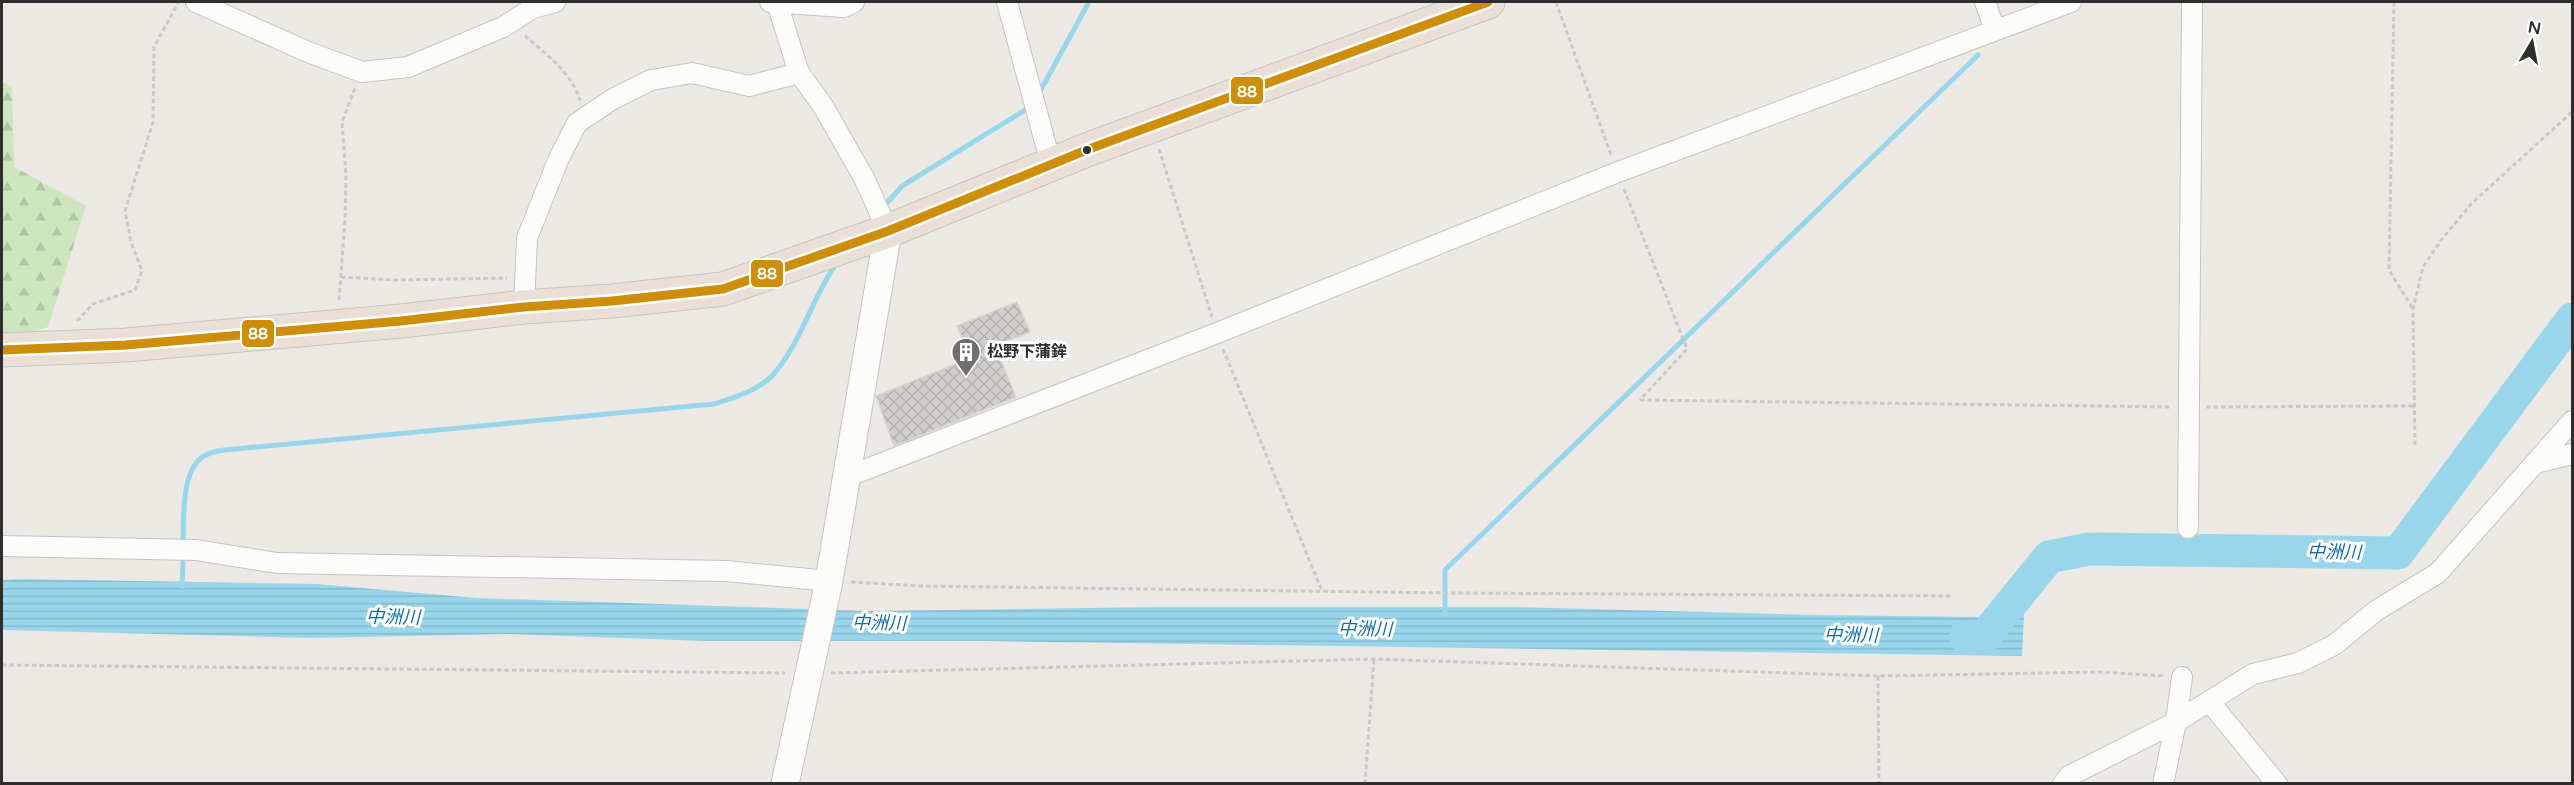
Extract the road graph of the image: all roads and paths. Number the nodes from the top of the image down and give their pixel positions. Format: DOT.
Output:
graph roads {
  1 [pos="178,2"];
  2 [pos="196,2"];
  3 [pos="555,2"];
  4 [pos="774,2"];
  5 [pos="854,2"];
  6 [pos="1006,2"];
  7 [pos="1488,2"];
  8 [pos="1556,2"];
  9 [pos="1985,2"];
  10 [pos="2071,2"];
  11 [pos="2192,2"];
  12 [pos="2394,2"];
  13 [pos="510,23"];
  14 [pos="1995,30"];
  15 [pos="362,72"];
  16 [pos="799,73"];
  17 [pos="2572,112"];
  18 [pos="583,119"];
  19 [pos="1151,125"];
  20 [pos="1051,164"];
  21 [pos="1617,172"];
  22 [pos="888,231"];
  23 [pos="341,277"];
  24 [pos="525,293"];
  25 [pos="349,303"];
  26 [pos="2413,309"];
  27 [pos="1216,333"];
  28 [pos="49,348"];
  29 [pos="2,350"];
  30 [pos="2416,406"];
  31 [pos="2190,407"];
  32 [pos="2572,421"];
  33 [pos="2415,445"];
  34 [pos="2572,454"];
  35 [pos="2536,463"];
  36 [pos="849,476"];
  37 [pos="2188,528"];
  38 [pos="2,546"];
  39 [pos="828,585"];
  40 [pos="1322,591"];
  41 [pos="1953,596"];
  42 [pos="1374,659"];
  43 [pos="2,665"];
  44 [pos="812,666"];
  45 [pos="1878,676"];
  46 [pos="2182,677"];
  47 [pos="2209,701"];
  48 [pos="2176,722"];
  49 [pos="785,783"];
  50 [pos="1365,783"];
  51 [pos="1879,783"];
  52 [pos="2063,783"];
  53 [pos="2163,783"];
  54 [pos="2277,783"];
  1 -- 28 [label="path"];
  2 -- 15 [label="street"];
  3 -- 13 [label="street"];
  4 -- 5 [label="street"];
  4 -- 16 [label="street"];
  6 -- 20 [label="street"];
  7 -- 19 [label="highway"];
  8 -- 21 [label="path"];
  9 -- 14 [label="street"];
  10 -- 14 [label="street"];
  11 -- 31 [label="street"];
  12 -- 26 [label="path"];
  13 -- 15 [label="street"];
  13 -- 18 [label="path"];
  14 -- 21 [label="street"];
  15 -- 23 [label="path"];
  16 -- 18 [label="street"];
  16 -- 22 [label="street"];
  17 -- 26 [label="path"];
  18 -- 24 [label="street"];
  19 -- 20 [label="highway"];
  19 -- 27 [label="path"];
  20 -- 22 [label="highway"];
  21 -- 27 [label="street"];
  21 -- 31 [label="path"];
  22 -- 24 [label="highway"];
  22 -- 36 [label="street"];
  23 -- 24 [label="path"];
  23 -- 25 [label="path"];
  24 -- 28 [label="highway"];
  26 -- 30 [label="path"];
  27 -- 36 [label="street"];
  27 -- 40 [label="path"];
  28 -- 29 [label="highway"];
  30 -- 31 [label="path"];
  30 -- 33 [label="path"];
  31 -- 37 [label="street"];
  32 -- 35 [label="street"];
  34 -- 35 [label="street"];
  35 -- 47 [label="street"];
  36 -- 39 [label="street"];
  38 -- 39 [label="street"];
  39 -- 40 [label="path"];
  39 -- 44 [label="street"];
  40 -- 41 [label="path"];
  42 -- 44 [label="path"];
  42 -- 45 [label="path"];
  42 -- 50 [label="path"];
  43 -- 44 [label="path"];
  44 -- 49 [label="street"];
  45 -- 46 [label="path"];
  45 -- 51 [label="path"];
  46 -- 48 [label="street"];
  47 -- 48 [label="street"];
  47 -- 54 [label="street"];
  48 -- 52 [label="street"];
  48 -- 53 [label="street"];
}
